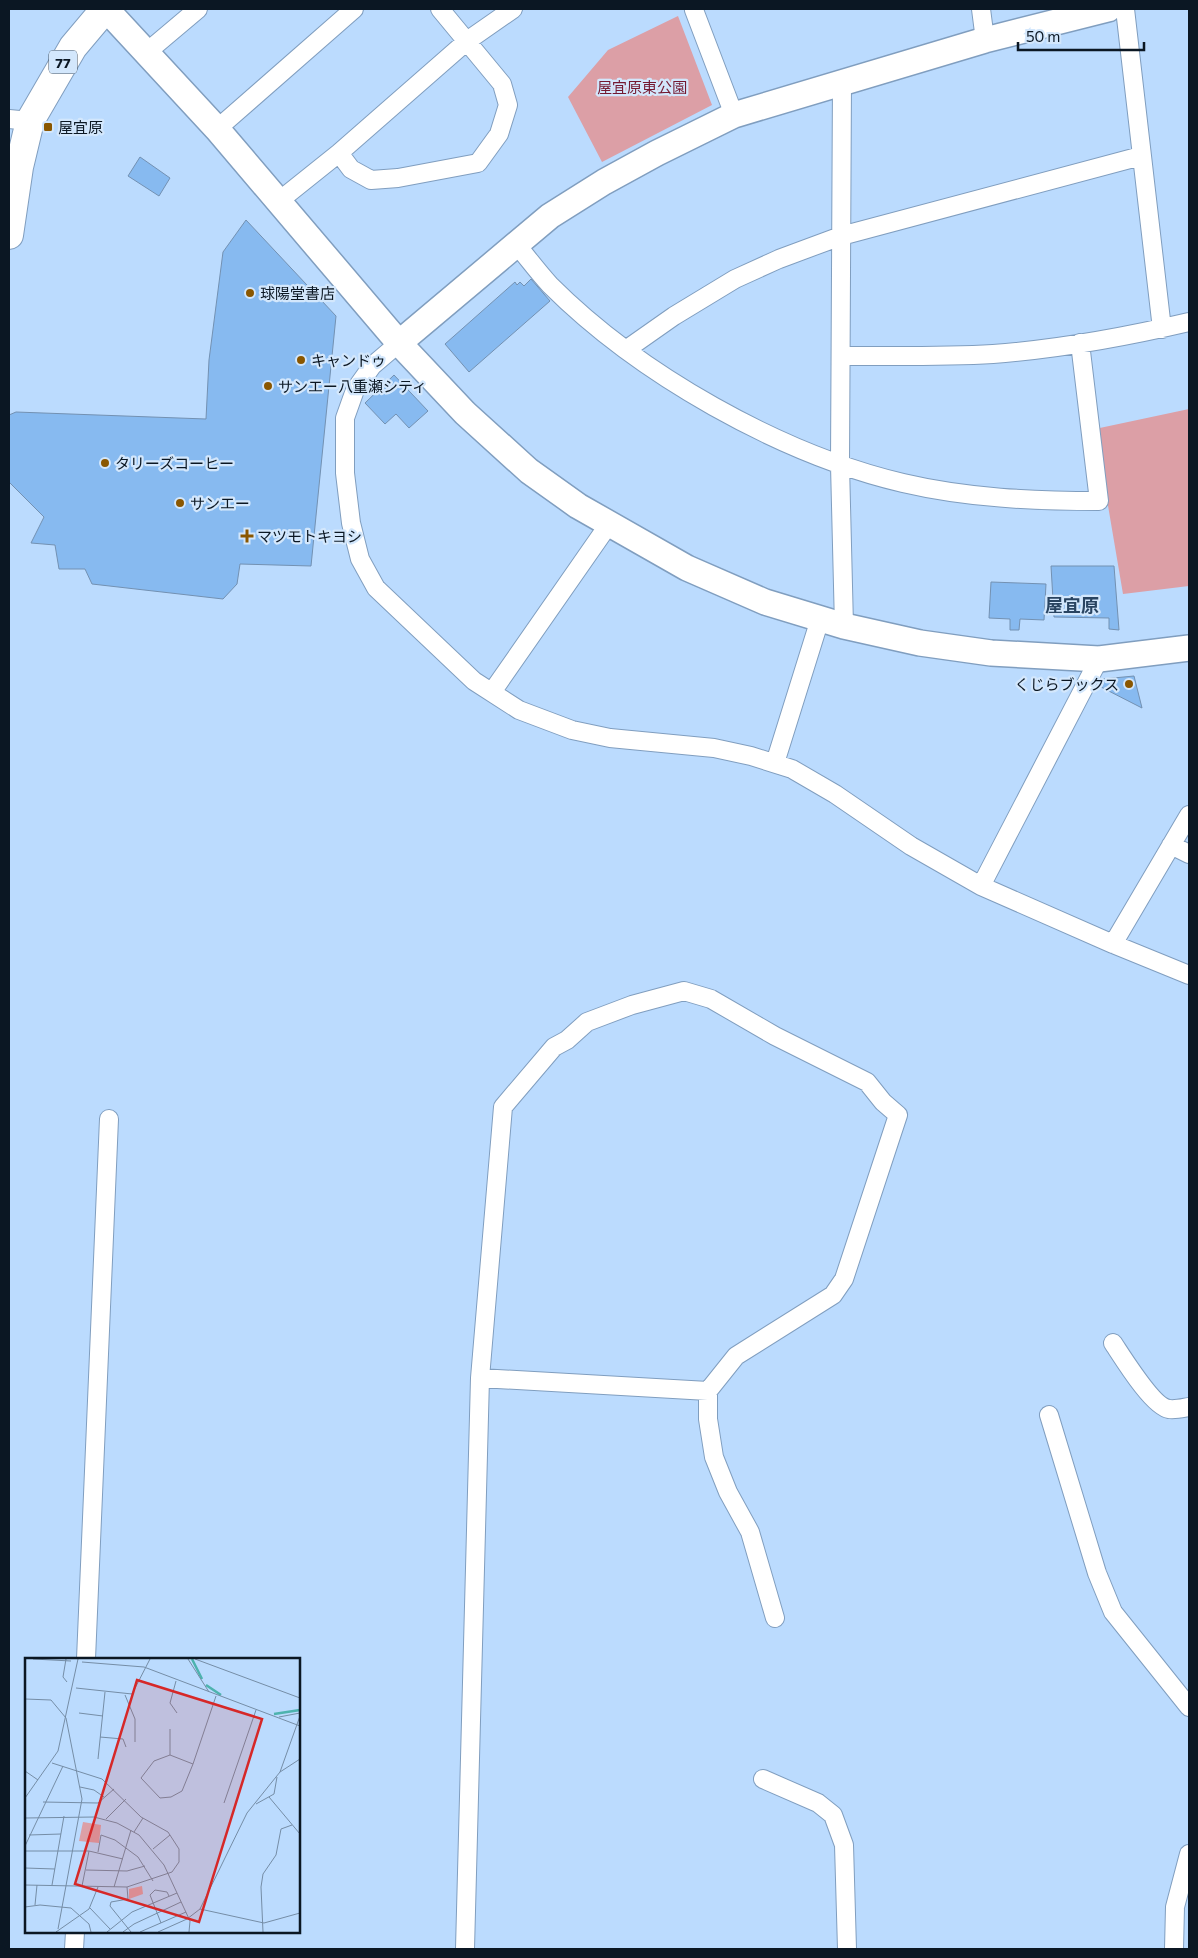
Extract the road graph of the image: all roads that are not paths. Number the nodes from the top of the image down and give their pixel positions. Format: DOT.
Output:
graph roads {
  1 [pos="106,9"];
  2 [pos="198,9"];
  3 [pos="354,9"];
  4 [pos="440,9"];
  5 [pos="513,9"];
  6 [pos="695,9"];
  7 [pos="981,9"];
  8 [pos="1108,9"];
  9 [pos="1125,9"];
  10 [pos="985,40"];
  11 [pos="467,41"];
  12 [pos="147,52"];
  13 [pos="842,81"];
  14 [pos="734,115"];
  15 [pos="19,120"];
  16 [pos="217,129"];
  17 [pos="339,153"];
  18 [pos="1141,156"];
  19 [pos="279,201"];
  20 [pos="9,235"];
  21 [pos="842,236"];
  22 [pos="516,244"];
  23 [pos="1189,322"];
  24 [pos="1162,329"];
  25 [pos="400,343"];
  26 [pos="1080,343"];
  27 [pos="626,349"];
  28 [pos="841,356"];
  29 [pos="840,465"];
  30 [pos="610,524"];
  31 [pos="820,619"];
  32 [pos="844,626"];
  33 [pos="1189,648"];
  34 [pos="1099,659"];
  35 [pos="492,692"];
  36 [pos="775,763"];
  37 [pos="1189,815"];
  38 [pos="1171,845"];
  39 [pos="1189,854"];
  40 [pos="981,886"];
  41 [pos="1113,944"];
  42 [pos="1189,975"];
  43 [pos="109,1119"];
  44 [pos="1113,1343"];
  45 [pos="480,1378"];
  46 [pos="708,1391"];
  47 [pos="1189,1407"];
  48 [pos="1049,1416"];
  49 [pos="775,1618"];
  50 [pos="86,1658"];
  51 [pos="1189,1706"];
  52 [pos="763,1779"];
  53 [pos="1189,1854"];
  54 [pos="75,1933"];
  55 [pos="74,1949"];
  56 [pos="465,1949"];
  57 [pos="848,1949"];
  58 [pos="1174,1949"];
  1 -- 12 [label="street"];
  1 -- 15 [label="main road, 77"];
  2 -- 12 [label="street"];
  3 -- 16 [label="street"];
  4 -- 11 [label="street"];
  5 -- 11 [label="street"];
  6 -- 14 [label="street"];
  7 -- 10 [label="street"];
  8 -- 10 [label="street"];
  9 -- 18 [label="street"];
  10 -- 13 [label="street"];
  11 -- 17 [label="street"];
  11 -- 17 [label="street"];
  12 -- 16 [label="street"];
  13 -- 14 [label="street"];
  13 -- 21 [label="street"];
  14 -- 22 [label="street"];
  15 -- 20 [label="main road, 77"];
  16 -- 19 [label="street"];
  17 -- 19 [label="street"];
  18 -- 21 [label="street"];
  18 -- 24 [label="street"];
  19 -- 25 [label="street"];
  21 -- 27 [label="street"];
  21 -- 28 [label="street"];
  22 -- 25 [label="street"];
  22 -- 27 [label="street"];
  23 -- 24 [label="street"];
  24 -- 26 [label="street"];
  25 -- 30 [label="street"];
  25 -- 35 [label="street"];
  26 -- 28 [label="street"];
  26 -- 29 [label="street"];
  27 -- 29 [label="street"];
  28 -- 29 [label="street"];
  29 -- 32 [label="street"];
  30 -- 31 [label="street"];
  30 -- 35 [label="street"];
  31 -- 32 [label="street"];
  31 -- 36 [label="street"];
  32 -- 34 [label="street"];
  33 -- 34 [label="street"];
  34 -- 40 [label="street"];
  35 -- 36 [label="street"];
  36 -- 40 [label="street"];
  37 -- 38 [label="street"];
  38 -- 39 [label="street"];
  38 -- 41 [label="street"];
  40 -- 41 [label="street"];
  41 -- 42 [label="street"];
  43 -- 50 [label="street"];
  44 -- 47 [label="street"];
  45 -- 46 [label="street"];
  45 -- 46 [label="street"];
  45 -- 56 [label="street"];
  46 -- 49 [label="street"];
  48 -- 51 [label="street"];
  52 -- 57 [label="street"];
  53 -- 58 [label="street"];
  54 -- 55 [label="street"];
}
